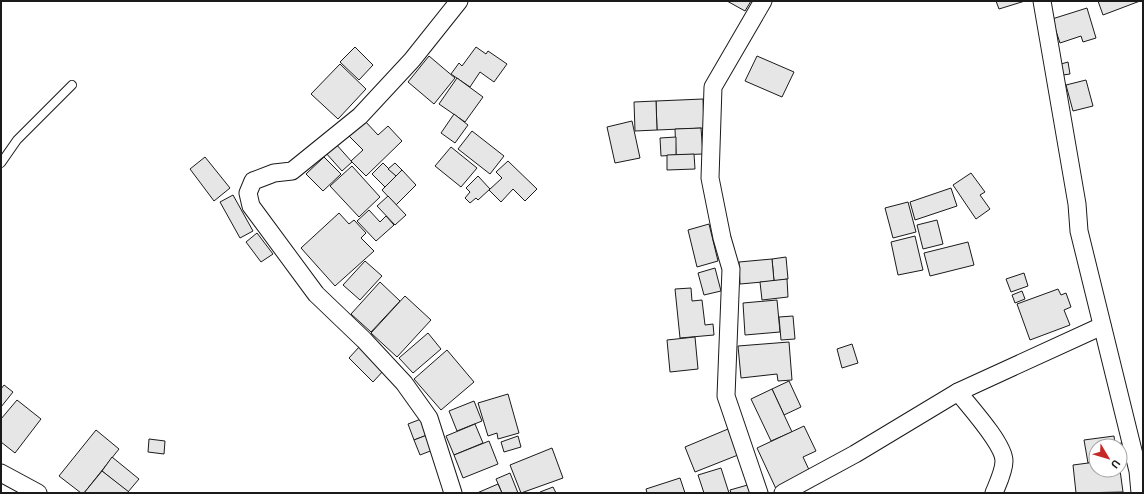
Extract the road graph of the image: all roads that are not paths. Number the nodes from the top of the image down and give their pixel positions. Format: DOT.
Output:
graph roads {
  1 [pos="459,1"];
  2 [pos="763,1"];
  3 [pos="1042,1"];
  4 [pos="72,85"];
  5 [pos="1,163"];
  6 [pos="1102,326"];
  7 [pos="958,392"];
  8 [pos="1,473"];
  9 [pos="38,493"];
  10 [pos="453,493"];
  11 [pos="759,493"];
  12 [pos="782,493"];
  13 [pos="994,493"];
  14 [pos="1140,493"];
  1 -- 10 [label="street"];
  2 -- 11 [label="street"];
  3 -- 6 [label="street"];
  4 -- 5 [label="lane"];
  6 -- 7 [label="street"];
  6 -- 14 [label="street"];
  7 -- 12 [label="street"];
  7 -- 13 [label="street"];
  8 -- 9 [label="street"];
}
